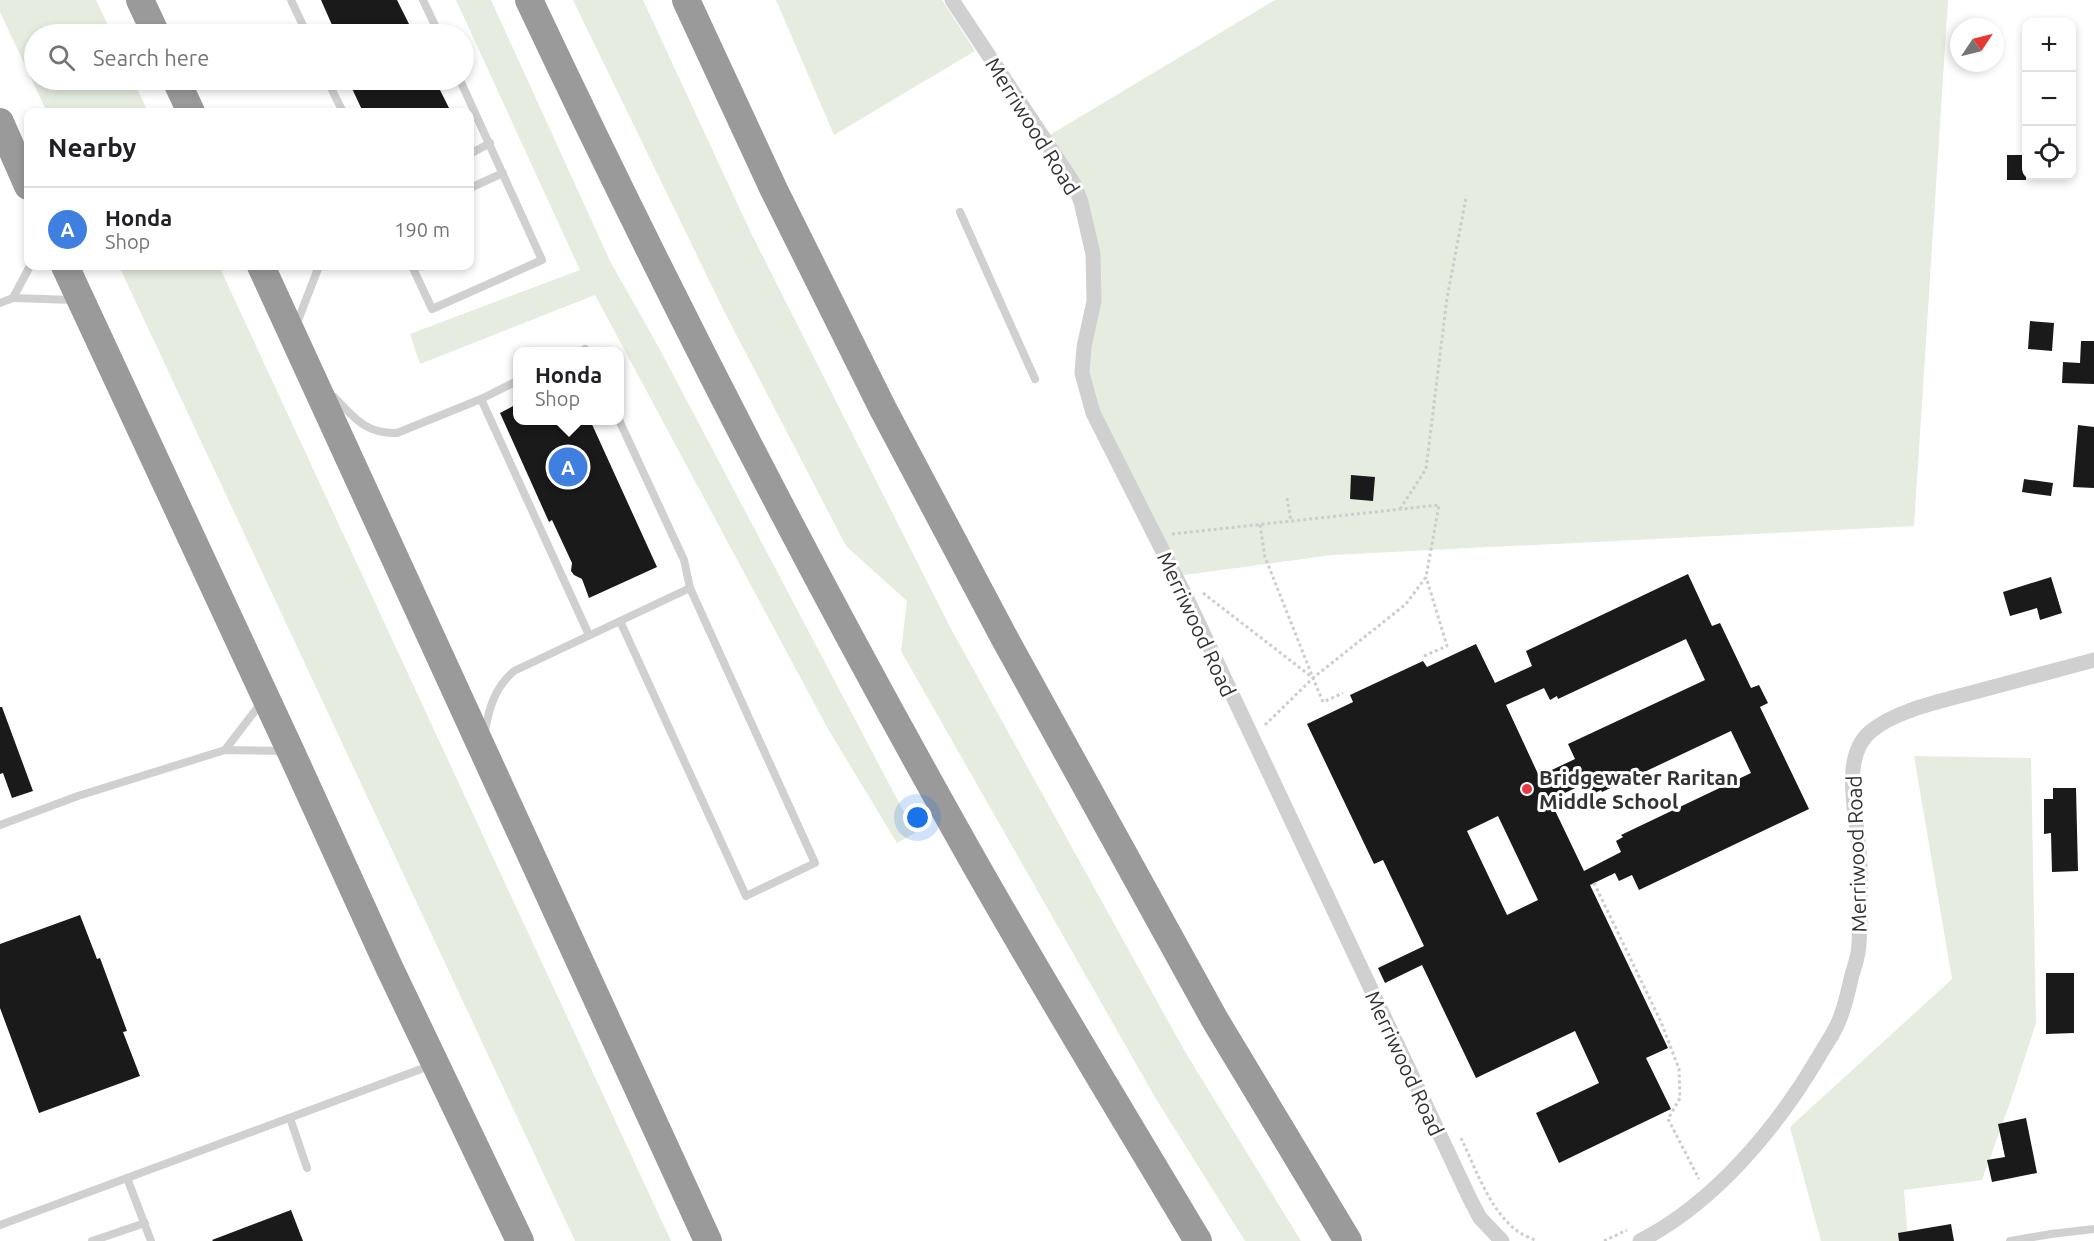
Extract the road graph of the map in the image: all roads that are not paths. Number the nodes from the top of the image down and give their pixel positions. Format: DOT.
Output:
graph roads {
  1 [pos="140,0"];
  2 [pos="291,0"];
  3 [pos="423,0"];
  4 [pos="529,0"];
  5 [pos="686,0"];
  6 [pos="952,0"];
  7 [pos="151,24"];
  8 [pos="302,24"];
  9 [pos="434,24"];
  10 [pos="181,90"];
  11 [pos="332,90"];
  12 [pos="465,90"];
  13 [pos="189,108"];
  14 [pos="341,108"];
  15 [pos="473,108"];
  16 [pos="474,110"];
  17 [pos="0,122"];
  18 [pos="490,144"];
  19 [pos="474,152"];
  20 [pos="503,173"];
  21 [pos="24,177"];
  22 [pos="474,186"];
  23 [pos="960,212"];
  24 [pos="28,270"];
  25 [pos="67,270"];
  26 [pos="263,270"];
  27 [pos="317,270"];
  28 [pos="414,270"];
  29 [pos="13,298"];
  30 [pos="81,301"];
  31 [pos="0,303"];
  32 [pos="292,335"];
  33 [pos="312,376"];
  34 [pos="1035,379"];
  35 [pos="513,383"];
  36 [pos="481,399"];
  37 [pos="621,425"];
  38 [pos="690,588"];
  39 [pos="620,621"];
  40 [pos="589,635"];
  41 [pos="2094,660"];
  42 [pos="266,697"];
  43 [pos="481,746"];
  44 [pos="225,750"];
  45 [pos="291,752"];
  46 [pos="0,825"];
  47 [pos="436,1064"];
  48 [pos="290,1118"];
  49 [pos="307,1168"];
  50 [pos="128,1178"];
  51 [pos="145,1222"];
  52 [pos="0,1225"];
  53 [pos="2094,1229"];
  54 [pos="1650,1239"];
  55 [pos="92,1241"];
  56 [pos="150,1241"];
  57 [pos="520,1241"];
  58 [pos="708,1241"];
  59 [pos="1198,1241"];
  60 [pos="1348,1241"];
  61 [pos="1502,1241"];
  62 [pos="2010,1241"];
  1 -- 7 [label="highway"];
  2 -- 8 [label="lane"];
  3 -- 9 [label="lane"];
  4 -- 59 [label="highway"];
  5 -- 60 [label="highway"];
  6 -- 61 [label="street, Merriwood Road"];
  10 -- 13 [label="highway"];
  11 -- 14 [label="lane"];
  12 -- 15 [label="lane"];
  16 -- 18 [label="lane"];
  17 -- 21 [label="highway"];
  18 -- 19 [label="lane"];
  18 -- 20 [label="lane"];
  20 -- 22 [label="lane"];
  20 -- 28 [label="lane"];
  23 -- 34 [label="lane"];
  24 -- 29 [label="lane"];
  25 -- 30 [label="highway"];
  26 -- 32 [label="highway"];
  27 -- 32 [label="lane"];
  29 -- 30 [label="lane"];
  29 -- 31 [label="lane"];
  30 -- 42 [label="highway"];
  32 -- 33 [label="highway"];
  33 -- 36 [label="lane"];
  33 -- 43 [label="highway"];
  35 -- 36 [label="lane"];
  36 -- 40 [label="lane"];
  37 -- 38 [label="lane"];
  38 -- 39 [label="lane"];
  38 -- 39 [label="lane"];
  39 -- 40 [label="lane"];
  40 -- 43 [label="lane"];
  41 -- 54 [label="street, Merriwood Road"];
  42 -- 44 [label="lane"];
  42 -- 45 [label="highway"];
  43 -- 58 [label="highway"];
  44 -- 45 [label="lane"];
  44 -- 46 [label="lane"];
  45 -- 47 [label="highway"];
  47 -- 48 [label="lane"];
  47 -- 57 [label="highway"];
  48 -- 49 [label="lane"];
  48 -- 50 [label="lane"];
  50 -- 51 [label="lane"];
  50 -- 52 [label="lane"];
  51 -- 55 [label="lane"];
  51 -- 56 [label="lane"];
  53 -- 62 [label="lane"];
}
